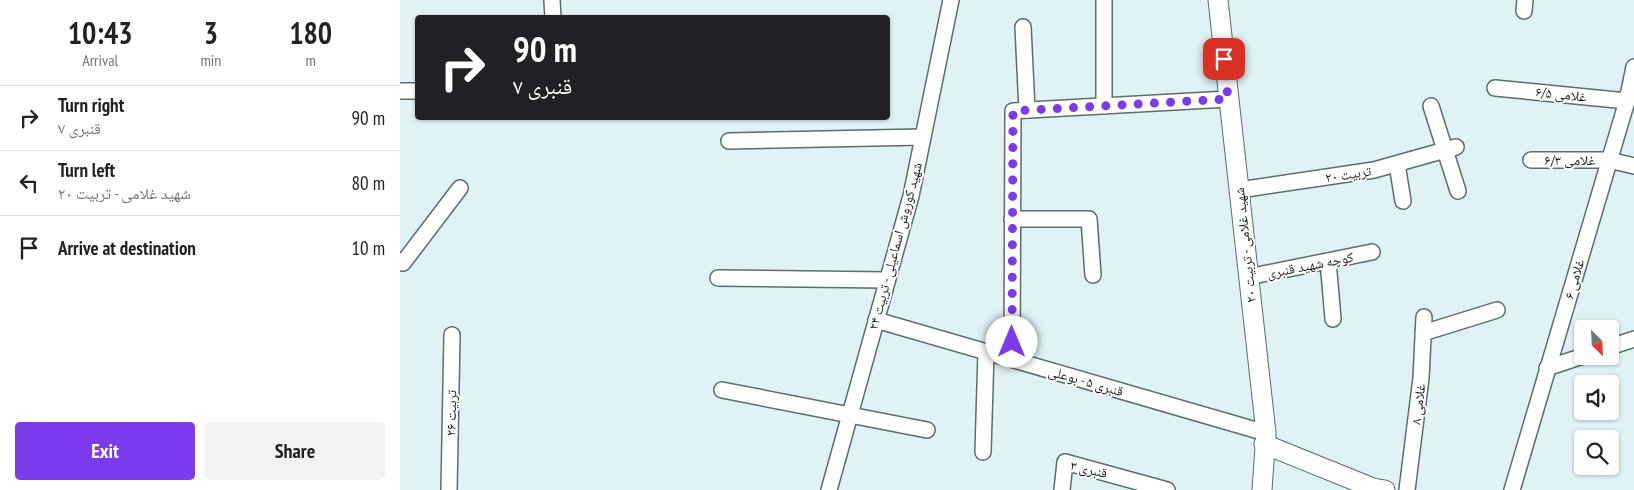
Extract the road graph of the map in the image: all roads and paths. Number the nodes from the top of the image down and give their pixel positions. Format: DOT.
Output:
graph roads {
  1 [pos="552,0"];
  2 [pos="951,0"];
  3 [pos="1104,0"];
  4 [pos="1218,0"];
  5 [pos="553,15"];
  6 [pos="1023,26"];
  7 [pos="1634,67"];
  8 [pos="1495,88"];
  9 [pos="400,91"];
  10 [pos="415,91"];
  11 [pos="1228,99"];
  12 [pos="1627,100"];
  13 [pos="1104,106"];
  14 [pos="1431,106"];
  15 [pos="1026,110"];
  16 [pos="923,137"];
  17 [pos="729,141"];
  18 [pos="1450,148"];
  19 [pos="1531,160"];
  20 [pos="1609,160"];
  21 [pos="1397,164"];
  22 [pos="1634,166"];
  23 [pos="460,188"];
  24 [pos="1239,190"];
  25 [pos="1458,192"];
  26 [pos="1403,201"];
  27 [pos="1012,219"];
  28 [pos="1372,252"];
  29 [pos="400,261"];
  30 [pos="1328,261"];
  31 [pos="1093,275"];
  32 [pos="1248,277"];
  33 [pos="718,278"];
  34 [pos="887,280"];
  35 [pos="1497,310"];
  36 [pos="1424,317"];
  37 [pos="1334,319"];
  38 [pos="876,320"];
  39 [pos="1423,332"];
  40 [pos="452,335"];
  41 [pos="1634,339"];
  42 [pos="1619,344"];
  43 [pos="986,352"];
  44 [pos="1574,359"];
  45 [pos="1012,360"];
  46 [pos="1548,368"];
  47 [pos="722,390"];
  48 [pos="850,416"];
  49 [pos="927,430"];
  50 [pos="1265,438"];
  51 [pos="982,452"];
  52 [pos="1129,484"];
  53 [pos="1346,484"];
  54 [pos="450,490"];
  55 [pos="829,490"];
  56 [pos="1062,490"];
  57 [pos="1167,490"];
  58 [pos="1262,490"];
  59 [pos="1385,490"];
  60 [pos="1407,490"];
  61 [pos="1512,490"];
  1 -- 5 [label="street"];
  2 -- 16 [label="street, شهید کوروش اسماعیلی - تربیت ۲۴"];
  3 -- 13 [label="street"];
  4 -- 11 [label="street, شهید غلامی - تربیت ۲۰"];
  6 -- 15 [label="street"];
  7 -- 12 [label="street, غلامی ۶"];
  8 -- 12 [label="street, غلامی ۶/۵"];
  9 -- 10 [label="street"];
  11 -- 13 [label="street"];
  11 -- 24 [label="street, شهید غلامی - تربیت ۲۰"];
  12 -- 20 [label="street, غلامی ۶"];
  13 -- 15 [label="street"];
  14 -- 18 [label="street"];
  15 -- 27 [label="street"];
  16 -- 17 [label="street"];
  16 -- 34 [label="street, شهید کوروش اسماعیلی - تربیت ۲۴"];
  18 -- 21 [label="street, تربیت ۲۰"];
  18 -- 25 [label="street"];
  19 -- 20 [label="street, غلامی ۶/۳"];
  20 -- 22 [label="street, غلامی ۶/۳"];
  20 -- 46 [label="street, غلامی ۶"];
  21 -- 24 [label="street, تربیت ۲۰"];
  21 -- 26 [label="street"];
  23 -- 29 [label="street"];
  24 -- 32 [label="street, شهید غلامی - تربیت ۲۰"];
  27 -- 31 [label="street"];
  27 -- 45 [label="street"];
  28 -- 30 [label="street, کوچه شهید قنبری"];
  30 -- 32 [label="street, کوچه شهید قنبری"];
  30 -- 37 [label="street"];
  32 -- 50 [label="street, شهید غلامی - تربیت ۲۰"];
  33 -- 34 [label="street"];
  34 -- 38 [label="street, شهید کوروش اسماعیلی - تربیت ۲۴"];
  35 -- 39 [label="street"];
  36 -- 39 [label="street, غلامی ۸"];
  38 -- 43 [label="street, قنبری ۵ - بوعلی"];
  38 -- 48 [label="street, شهید کوروش اسماعیلی - تربیت ۲۴"];
  39 -- 60 [label="street, غلامی ۸"];
  40 -- 54 [label="street, تربیت ۲۶"];
  41 -- 42 [label="street"];
  43 -- 45 [label="street, قنبری ۵ - بوعلی"];
  43 -- 51 [label="street"];
  44 -- 46 [label="street"];
  45 -- 50 [label="street, قنبری ۵ - بوعلی"];
  46 -- 61 [label="street, غلامی ۶"];
  47 -- 48 [label="street"];
  48 -- 49 [label="street"];
  48 -- 55 [label="street, شهید کوروش اسماعیلی - تربیت ۲۴"];
  50 -- 53 [label="street"];
  50 -- 58 [label="street, شهید غلامی - تربیت ۲۰"];
  52 -- 56 [label="street, قنبری ۳"];
  52 -- 57 [label="street, قنبری ۳"];
  53 -- 59 [label="street"];
}
